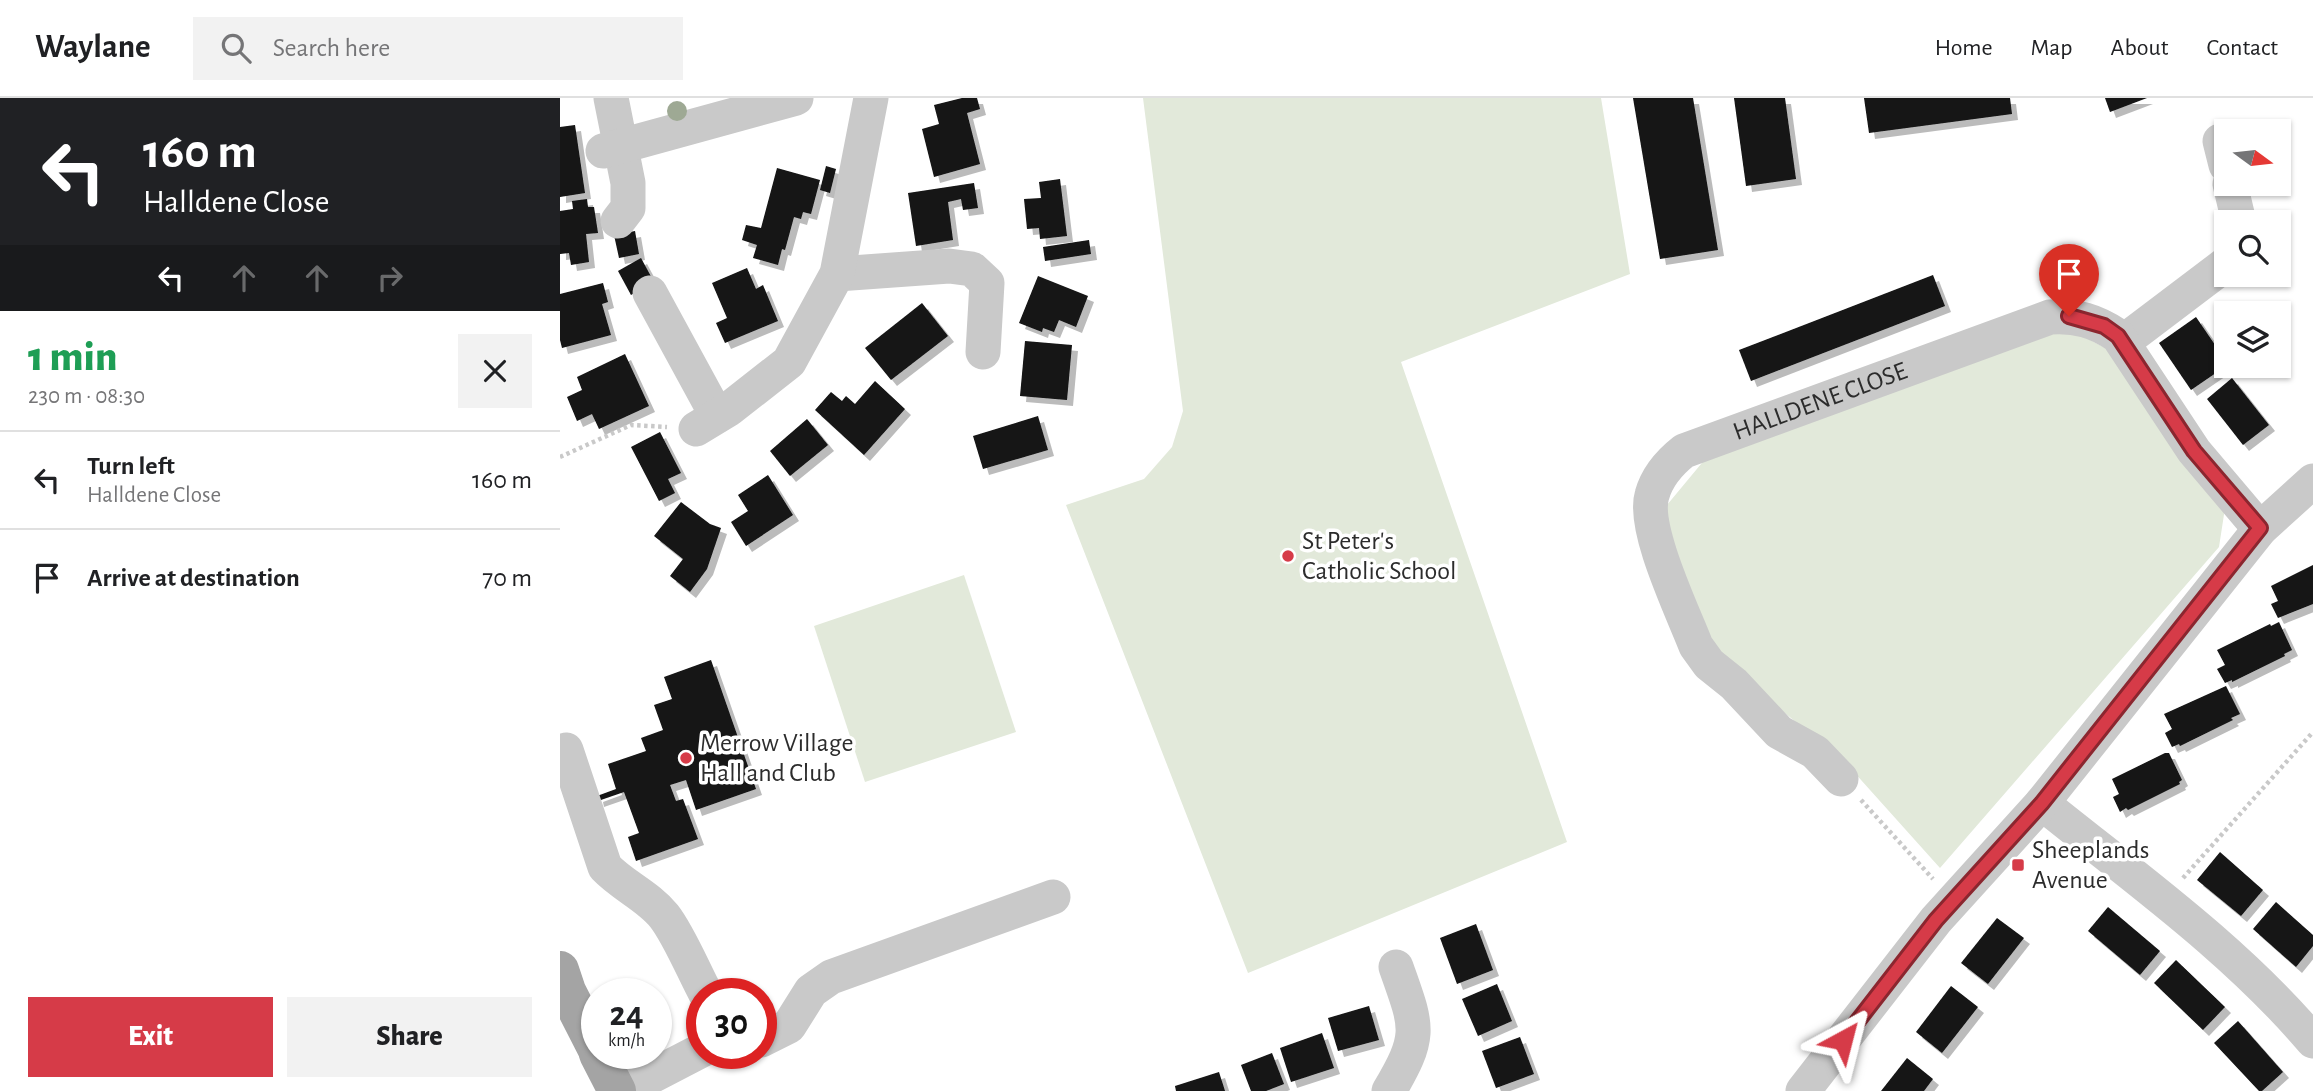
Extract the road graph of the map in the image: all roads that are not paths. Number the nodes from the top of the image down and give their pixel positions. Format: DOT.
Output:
graph roads {
  1 [pos="611,98"];
  2 [pos="796,98"];
  3 [pos="871,98"];
  4 [pos="612,148"];
  5 [pos="618,221"];
  6 [pos="2214,273"];
  7 [pos="837,274"];
  8 [pos="650,293"];
  9 [pos="2123,342"];
  10 [pos="983,352"];
  11 [pos="2312,483"];
  12 [pos="2260,528"];
  13 [pos="566,750"];
  14 [pos="1841,779"];
  15 [pos="2042,803"];
  16 [pos="1053,897"];
  17 [pos="1396,967"];
  18 [pos="697,978"];
  19 [pos="562,985"];
  20 [pos="581,1020"];
  21 [pos="777,1032"];
  22 [pos="2313,1041"];
  23 [pos="686,1058"];
  24 [pos="606,1069"];
  25 [pos="617,1091"];
  26 [pos="623,1091"];
  27 [pos="1389,1091"];
  28 [pos="1803,1091"];
  1 -- 4 [label="street"];
  2 -- 4 [label="street"];
  3 -- 7 [label="street"];
  4 -- 5 [label="street"];
  6 -- 9 [label="street"];
  7 -- 8 [label="street"];
  7 -- 10 [label="street"];
  9 -- 12 [label="street, HALLDENE CLOSE"];
  9 -- 14 [label="street, HALLDENE CLOSE"];
  11 -- 12 [label="street"];
  12 -- 15 [label="street"];
  13 -- 18 [label="street"];
  15 -- 22 [label="street"];
  15 -- 28 [label="street"];
  16 -- 21 [label="street"];
  17 -- 27 [label="street"];
  19 -- 20 [label="main road"];
  23 -- 26 [label="street"];
  24 -- 25 [label="main road"];
}
